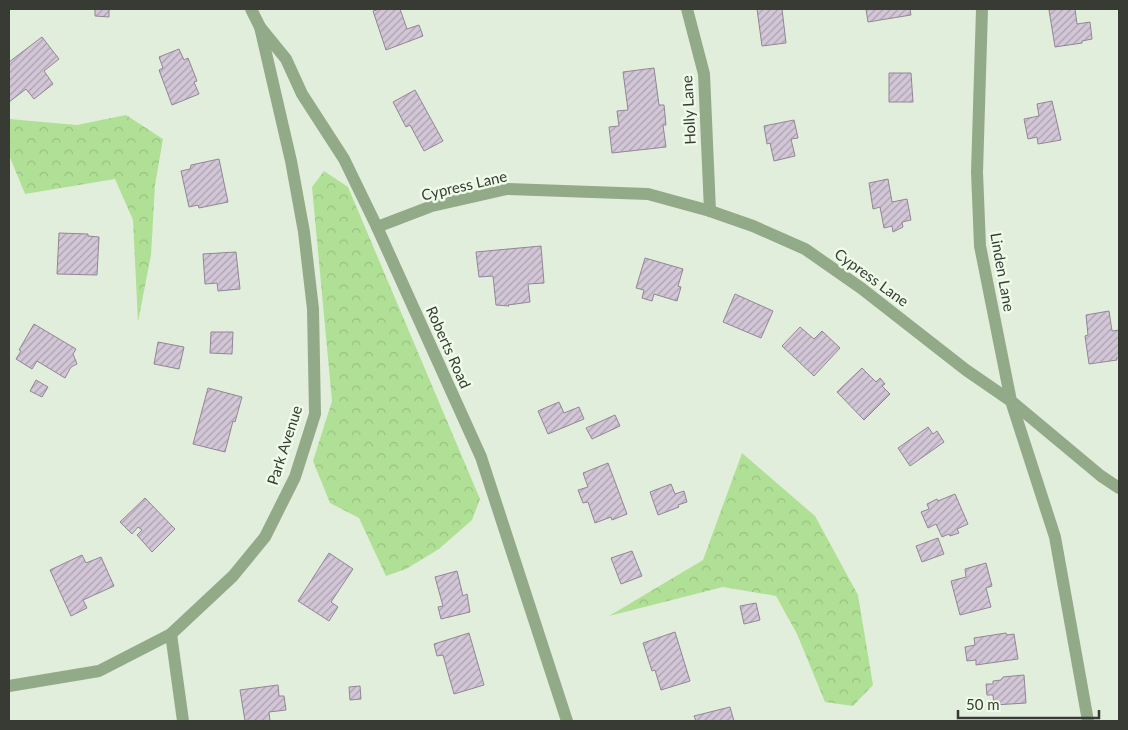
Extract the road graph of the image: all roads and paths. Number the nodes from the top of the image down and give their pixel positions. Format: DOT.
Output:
graph roads {
  1 [pos="251,9"];
  2 [pos="687,9"];
  3 [pos="982,9"];
  4 [pos="260,27"];
  5 [pos="710,211"];
  6 [pos="377,227"];
  7 [pos="1011,401"];
  8 [pos="1119,488"];
  9 [pos="171,634"];
  10 [pos="9,686"];
  11 [pos="183,721"];
  12 [pos="568,721"];
  13 [pos="1088,721"];
  1 -- 4 [label="street, Roberts Road"];
  2 -- 5 [label="street, Holly Lane"];
  3 -- 7 [label="street, Linden Lane"];
  4 -- 6 [label="street, Roberts Road"];
  4 -- 9 [label="street, Park Avenue"];
  5 -- 6 [label="street, Cypress Lane"];
  5 -- 7 [label="street, Cypress Lane"];
  6 -- 12 [label="street, Roberts Road"];
  7 -- 8 [label="street"];
  7 -- 13 [label="street"];
  9 -- 10 [label="street, Park Avenue"];
  9 -- 11 [label="street"];
}
